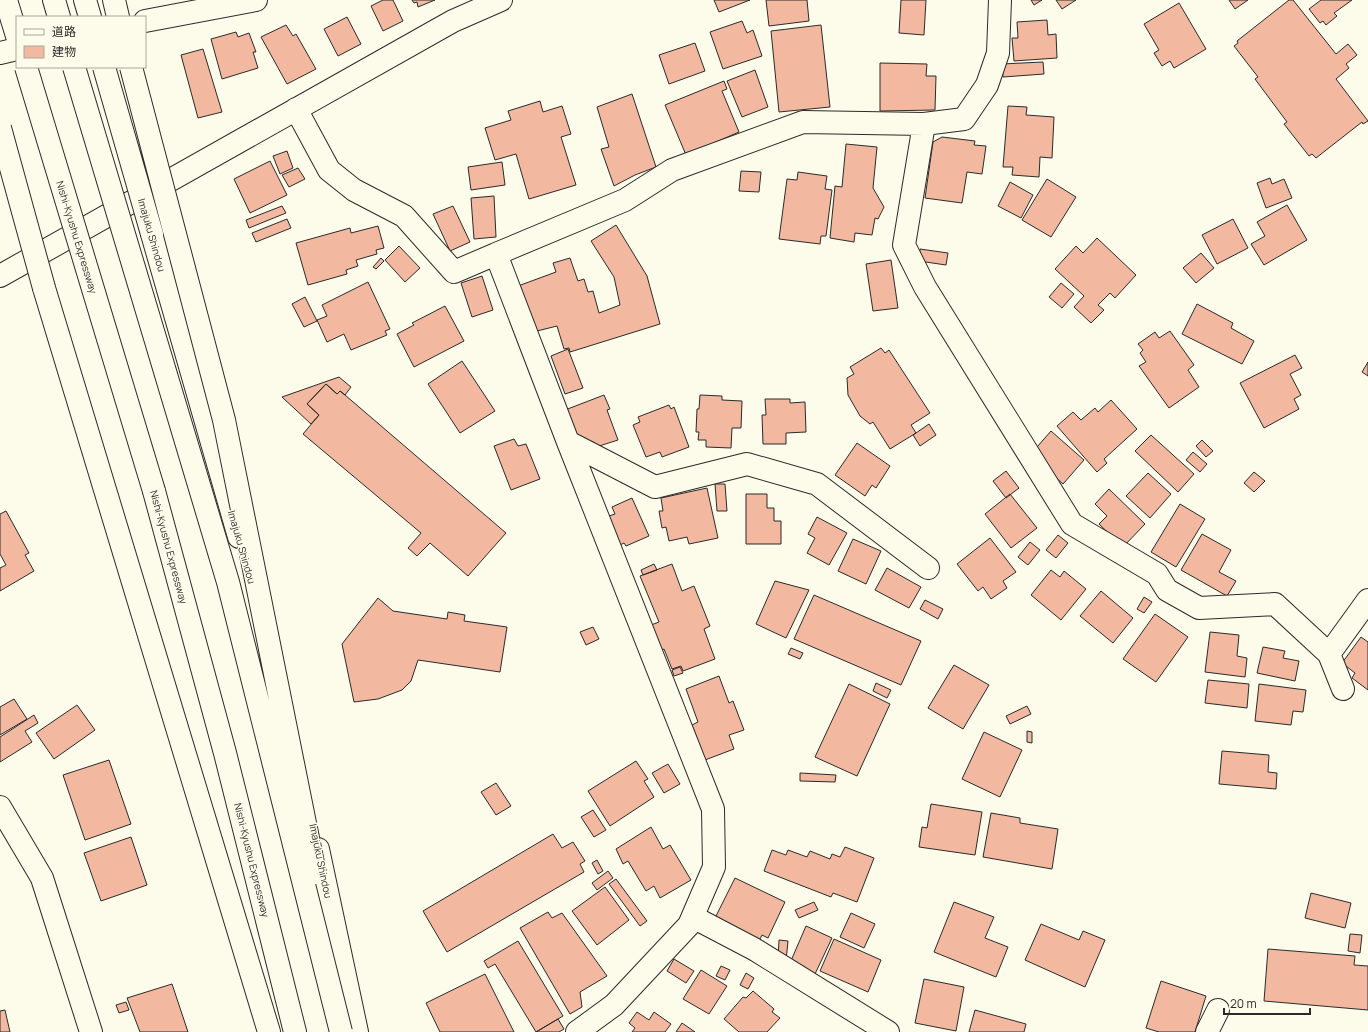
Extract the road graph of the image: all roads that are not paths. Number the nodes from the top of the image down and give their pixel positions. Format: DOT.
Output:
graph roads {
  1 [pos="6,0"];
  2 [pos="54,0"];
  3 [pos="85,0"];
  4 [pos="114,0"];
  5 [pos="256,0"];
  6 [pos="501,0"];
  7 [pos="1000,0"];
  8 [pos="59,16"];
  9 [pos="90,16"];
  10 [pos="118,16"];
  11 [pos="146,21"];
  12 [pos="16,33"];
  13 [pos="16,49"];
  14 [pos="0,53"];
  15 [pos="26,68"];
  16 [pos="74,68"];
  17 [pos="104,68"];
  18 [pos="131,68"];
  19 [pos="296,109"];
  20 [pos="924,124"];
  21 [pos="0,128"];
  22 [pos="496,254"];
  23 [pos="0,276"];
  24 [pos="568,442"];
  25 [pos="928,568"];
  26 [pos="1368,600"];
  27 [pos="1329,654"];
  28 [pos="1343,689"];
  29 [pos="0,807"];
  30 [pos="693,917"];
  31 [pos="1218,1010"];
  32 [pos="92,1032"];
  33 [pos="269,1032"];
  34 [pos="295,1032"];
  35 [pos="341,1032"];
  36 [pos="348,1032"];
  37 [pos="357,1032"];
  38 [pos="577,1032"];
  39 [pos="885,1032"];
  40 [pos="1207,1032"];
  1 -- 12 [label="main road"];
  2 -- 8 [label="main road"];
  3 -- 9 [label="main road"];
  4 -- 10 [label="main road"];
  5 -- 11 [label="main road"];
  6 -- 19 [label="main road"];
  7 -- 20 [label="main road"];
  13 -- 14 [label="main road"];
  15 -- 34 [label="main road, Nishi-Kyushu Expressway, bridge"];
  16 -- 35 [label="main road, bridge"];
  17 -- 37 [label="main road, Imajuku Shindou, bridge"];
  18 -- 36 [label="main road, bridge"];
  19 -- 22 [label="main road"];
  19 -- 23 [label="main road"];
  20 -- 22 [label="main road"];
  20 -- 27 [label="main road"];
  21 -- 33 [label="main road, bridge"];
  22 -- 24 [label="main road"];
  24 -- 25 [label="main road"];
  24 -- 30 [label="main road"];
  26 -- 27 [label="main road"];
  27 -- 28 [label="main road"];
  29 -- 32 [label="main road"];
  30 -- 38 [label="main road"];
  30 -- 39 [label="main road"];
  31 -- 40 [label="main road"];
}
